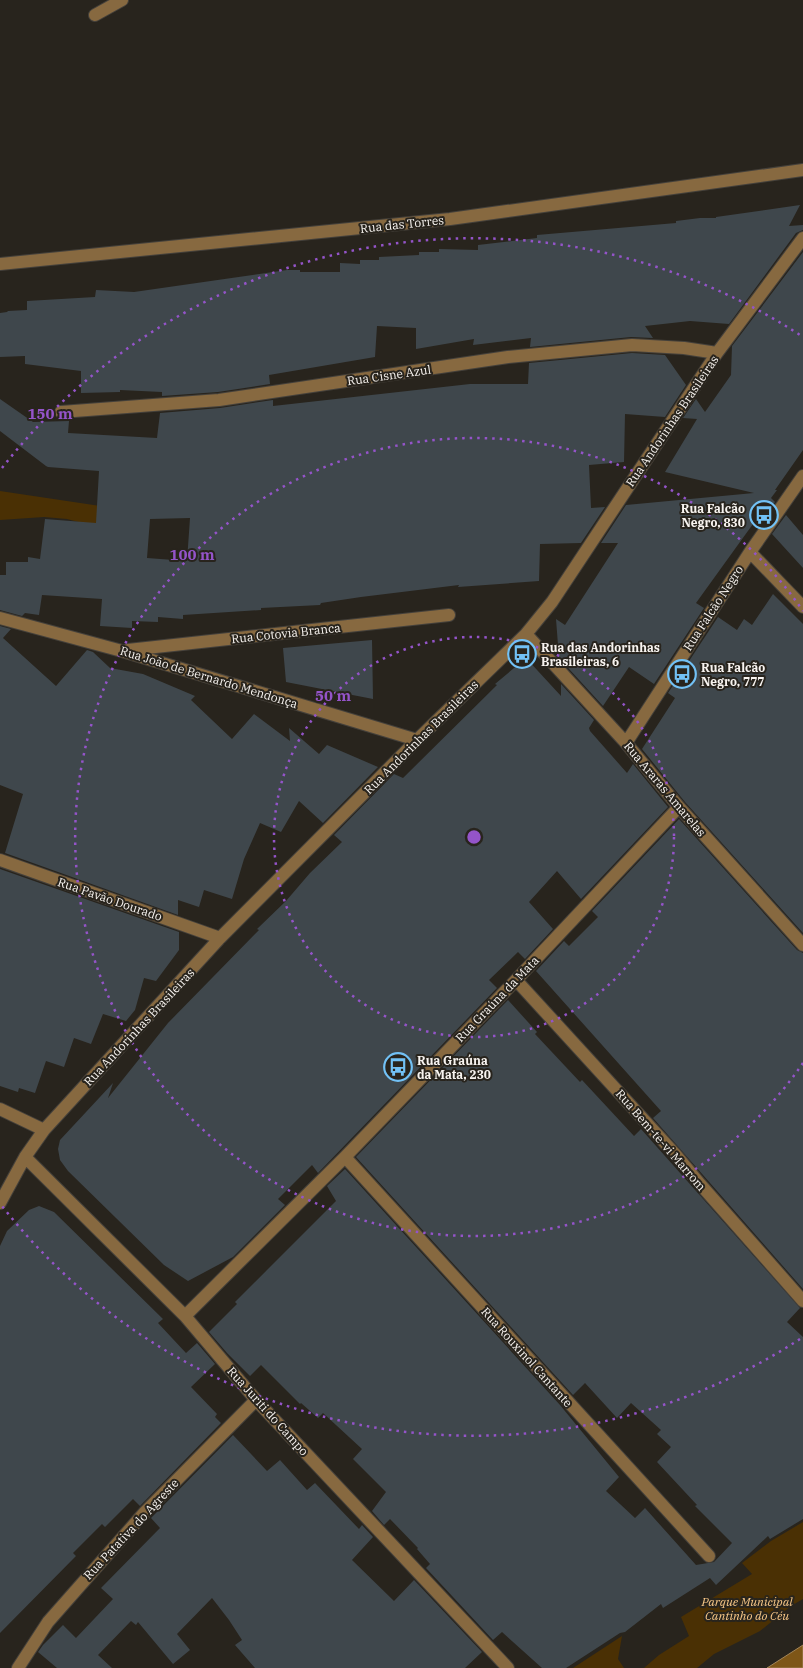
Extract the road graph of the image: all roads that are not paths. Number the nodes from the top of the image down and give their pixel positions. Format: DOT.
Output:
graph roads {
  1 [pos="122,0"];
  2 [pos="95,16"];
  3 [pos="803,170"];
  4 [pos="803,238"];
  5 [pos="0,264"];
  6 [pos="717,353"];
  7 [pos="61,412"];
  8 [pos="803,476"];
  9 [pos="750,552"];
  10 [pos="803,606"];
  11 [pos="449,615"];
  12 [pos="0,618"];
  13 [pos="526,634"];
  14 [pos="122,651"];
  15 [pos="417,740"];
  16 [pos="626,743"];
  17 [pos="679,807"];
  18 [pos="0,860"];
  19 [pos="220,938"];
  20 [pos="803,945"];
  21 [pos="516,980"];
  22 [pos="0,1109"];
  23 [pos="44,1130"];
  24 [pos="24,1157"];
  25 [pos="345,1157"];
  26 [pos="0,1203"];
  27 [pos="803,1301"];
  28 [pos="185,1316"];
  29 [pos="256,1400"];
  30 [pos="708,1556"];
  31 [pos="18,1668"];
  32 [pos="508,1668"];
  1 -- 2 [label="street"];
  3 -- 5 [label="street, Rua das Torres"];
  4 -- 6 [label="street, Rua Andorinhas Brasileiras"];
  6 -- 7 [label="street, Rua Cisne Azul"];
  6 -- 13 [label="street, Rua Andorinhas Brasileiras"];
  8 -- 9 [label="street, Rua Falcão Negro"];
  9 -- 10 [label="street"];
  9 -- 16 [label="street, Rua Falcão Negro"];
  11 -- 14 [label="street, Rua Cotovia Branca"];
  12 -- 14 [label="street, Rua João de Bernardo Mendonça"];
  13 -- 15 [label="street, Rua Andorinhas Brasileiras"];
  13 -- 16 [label="street, Rua Araras Amarelas"];
  14 -- 15 [label="street, Rua João de Bernardo Mendonça"];
  15 -- 19 [label="street, Rua Andorinhas Brasileiras"];
  16 -- 17 [label="street, Rua Araras Amarelas"];
  17 -- 20 [label="street, Rua Araras Amarelas"];
  17 -- 21 [label="street, Rua Graúna da Mata"];
  18 -- 19 [label="street, Rua Pavão Dourado"];
  19 -- 23 [label="street, Rua Andorinhas Brasileiras"];
  21 -- 25 [label="street, Rua Graúna da Mata"];
  21 -- 27 [label="street, Rua Bem-te-vi Marrom"];
  22 -- 23 [label="street"];
  23 -- 24 [label="street, Rua Andorinhas Brasileiras"];
  24 -- 26 [label="street, Rua Andorinhas Brasileiras"];
  24 -- 28 [label="street, Rua Juriti do Campo"];
  25 -- 28 [label="street, Rua Graúna da Mata"];
  25 -- 30 [label="street, Rua Rouxinol Cantante"];
  28 -- 29 [label="street, Rua Juriti do Campo"];
  29 -- 31 [label="street, Rua Patativa do Agreste"];
  29 -- 32 [label="street, Rua Juriti do Campo"];
}
